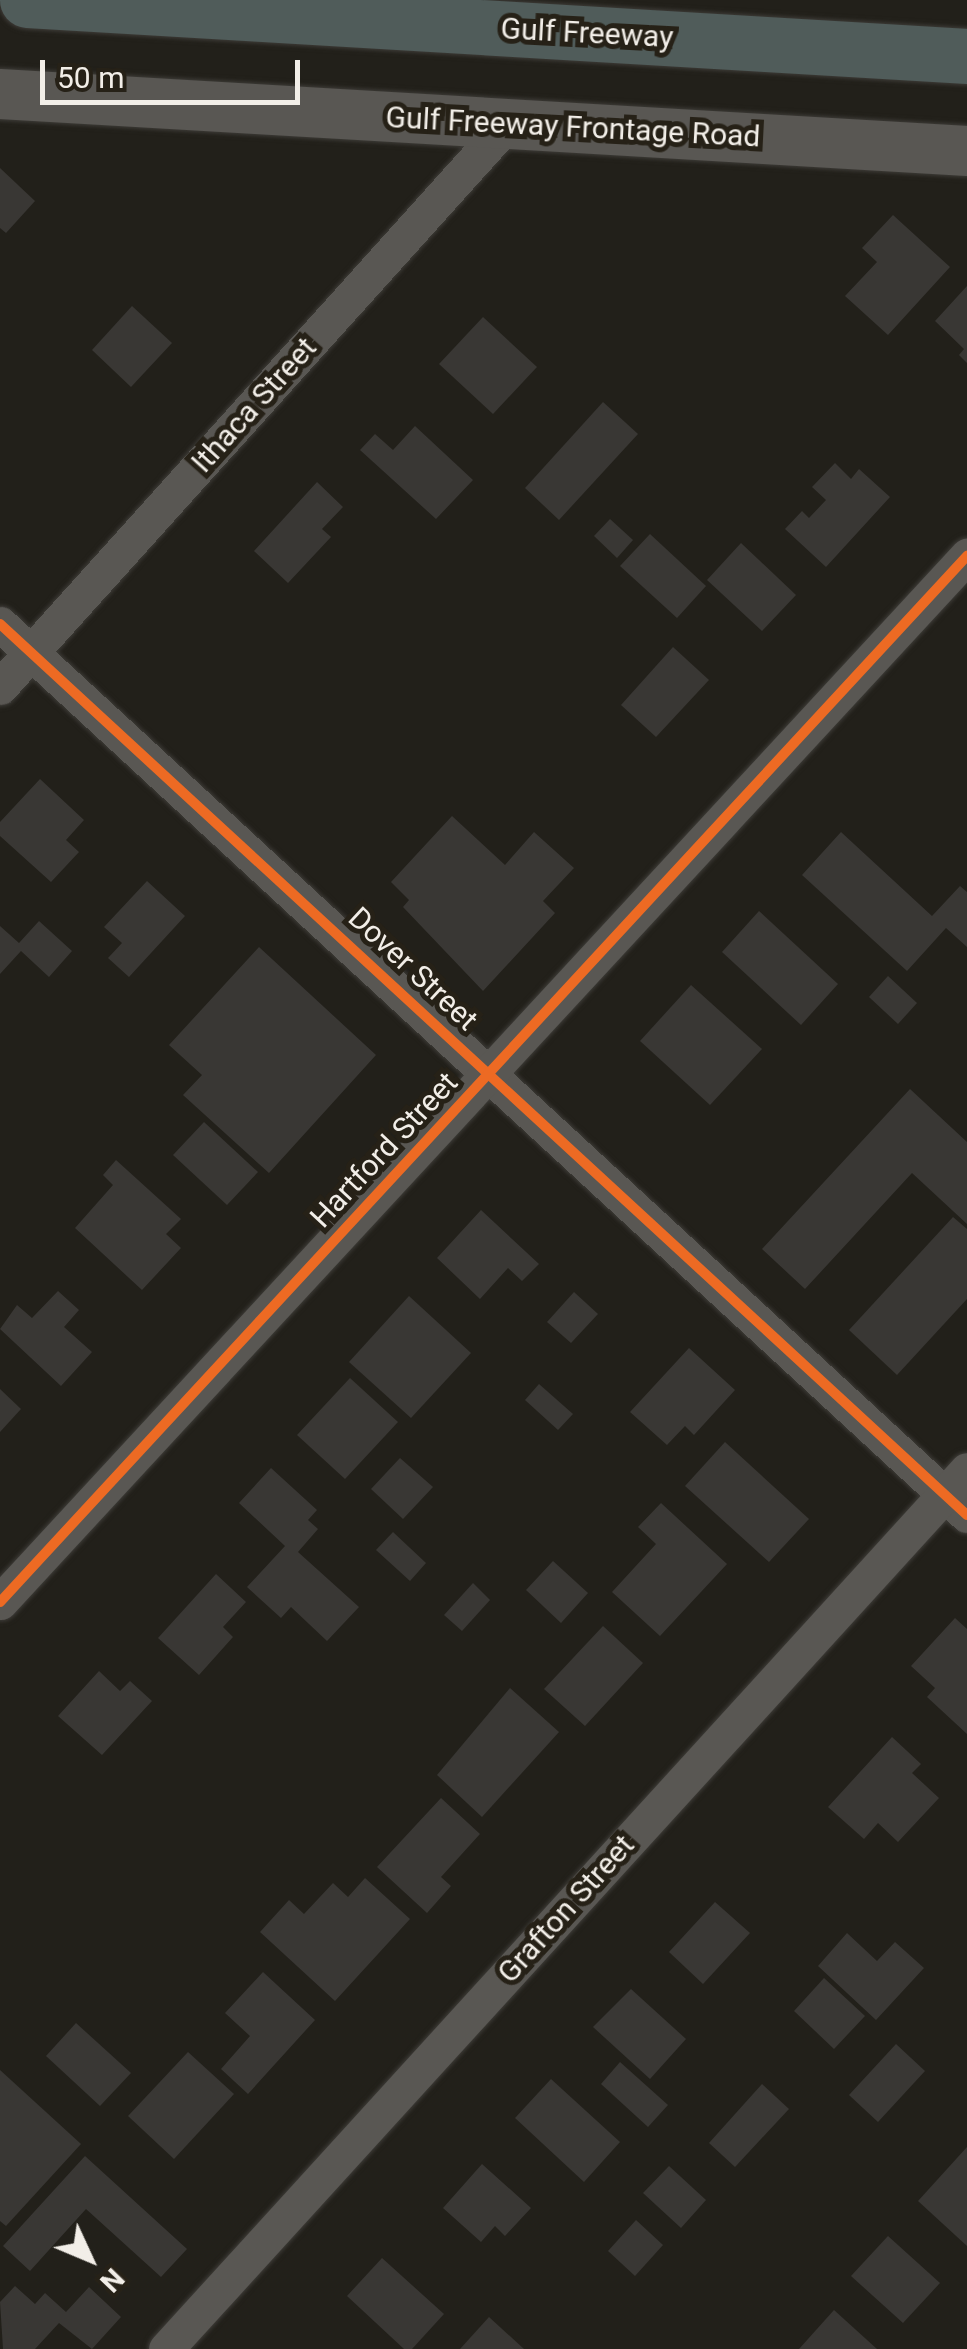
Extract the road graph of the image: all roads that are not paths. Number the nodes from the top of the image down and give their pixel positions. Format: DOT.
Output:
graph roads {
  1 [pos="28,0"];
  2 [pos="967,56"];
  3 [pos="0,94"];
  4 [pos="508,122"];
  5 [pos="967,151"];
  6 [pos="967,556"];
  7 [pos="0,624"];
  8 [pos="32,653"];
  9 [pos="0,687"];
  10 [pos="489,1073"];
  11 [pos="960,1493"];
  12 [pos="0,1602"];
  13 [pos="166,2349"];
  1 -- 2 [label="highway, Gulf Freeway"];
  3 -- 4 [label="main road, Gulf Freeway Frontage Road"];
  4 -- 5 [label="main road, Gulf Freeway Frontage Road"];
  4 -- 8 [label="street, Ithaca Street"];
  6 -- 10 [label="street, Hartford Street"];
  7 -- 8 [label="street, Dover Street"];
  8 -- 9 [label="street, Ithaca Street"];
  8 -- 10 [label="street, Dover Street"];
  10 -- 11 [label="street, Dover Street"];
  10 -- 12 [label="street, Hartford Street"];
  11 -- 13 [label="street, Grafton Street"];
}
